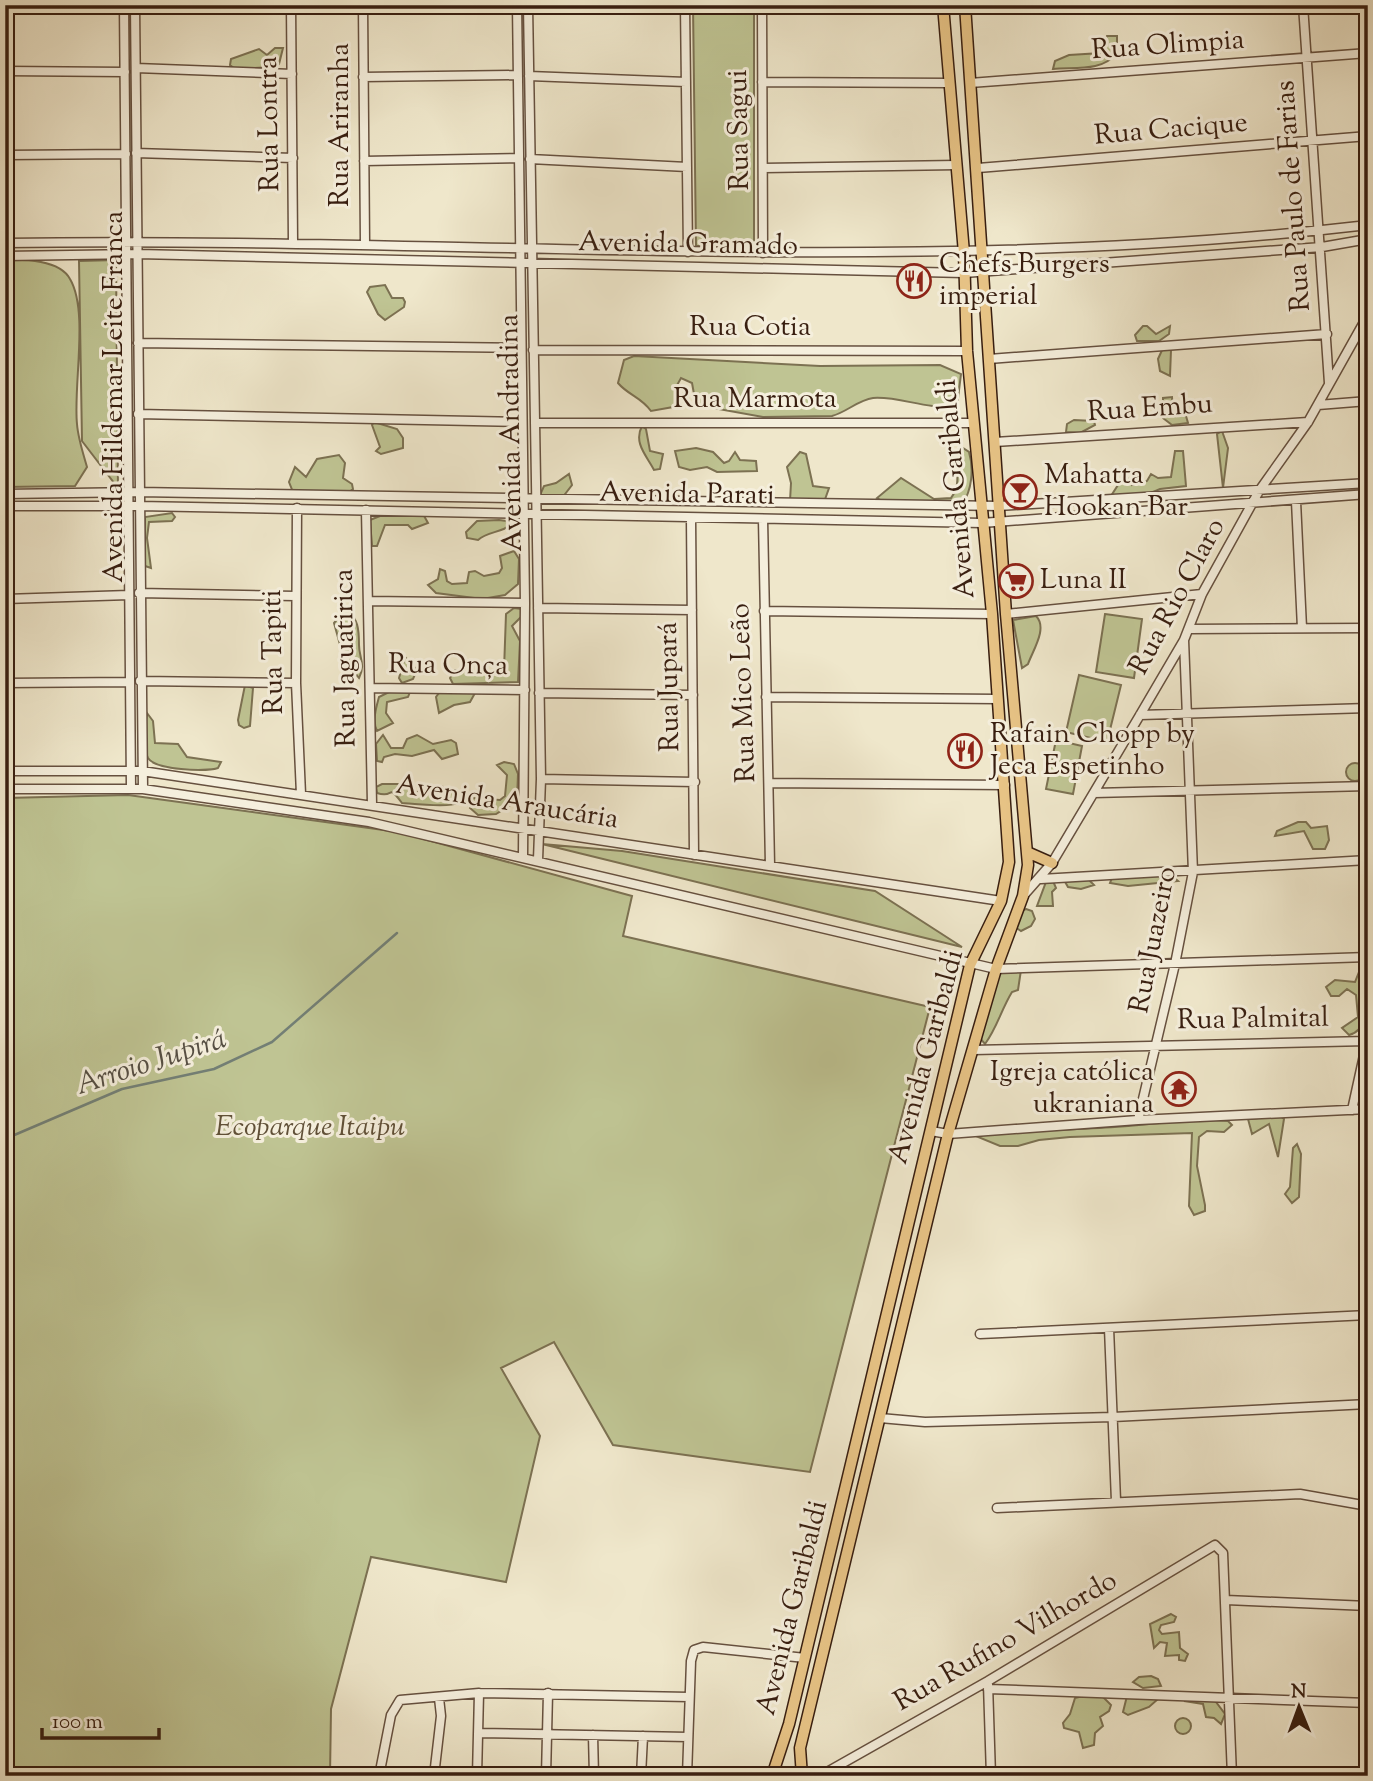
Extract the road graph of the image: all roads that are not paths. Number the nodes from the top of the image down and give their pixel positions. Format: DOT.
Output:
graph roads {
  1 [pos="124,5"];
  2 [pos="135,5"];
  3 [pos="291,5"];
  4 [pos="363,5"];
  5 [pos="517,5"];
  6 [pos="528,5"];
  7 [pos="685,5"];
  8 [pos="762,5"];
  9 [pos="943,5"];
  10 [pos="965,5"];
  11 [pos="1303,5"];
  12 [pos="1368,53"];
  13 [pos="1307,59"];
  14 [pos="136,68"];
  15 [pos="5,71"];
  16 [pos="125,72"];
  17 [pos="292,75"];
  18 [pos="518,75"];
  19 [pos="363,76"];
  20 [pos="530,76"];
  21 [pos="686,82"];
  22 [pos="762,82"];
  23 [pos="950,83"];
  24 [pos="970,83"];
  25 [pos="1368,136"];
  26 [pos="1314,141"];
  27 [pos="136,153"];
  28 [pos="126,154"];
  29 [pos="5,155"];
  30 [pos="293,158"];
  31 [pos="519,158"];
  32 [pos="530,159"];
  33 [pos="364,161"];
  34 [pos="957,165"];
  35 [pos="687,167"];
  36 [pos="764,168"];
  37 [pos="978,168"];
  38 [pos="1368,225"];
  39 [pos="1320,230"];
  40 [pos="1234,238"];
  41 [pos="1368,240"];
  42 [pos="126,241"];
  43 [pos="138,242"];
  44 [pos="293,242"];
  45 [pos="5,243"];
  46 [pos="365,244"];
  47 [pos="1126,245"];
  48 [pos="533,247"];
  49 [pos="1322,247"];
  50 [pos="521,248"];
  51 [pos="982,251"];
  52 [pos="688,252"];
  53 [pos="763,253"];
  54 [pos="964,253"];
  55 [pos="1237,253"];
  56 [pos="138,254"];
  57 [pos="127,255"];
  58 [pos="5,256"];
  59 [pos="1128,261"];
  60 [pos="532,264"];
  61 [pos="521,265"];
  62 [pos="964,273"];
  63 [pos="983,273"];
  64 [pos="1368,315"];
  65 [pos="1366,324"];
  66 [pos="1327,334"];
  67 [pos="138,343"];
  68 [pos="521,348"];
  69 [pos="533,350"];
  70 [pos="967,351"];
  71 [pos="989,359"];
  72 [pos="1329,383"];
  73 [pos="1368,401"];
  74 [pos="1318,405"];
  75 [pos="138,414"];
  76 [pos="522,422"];
  77 [pos="1308,422"];
  78 [pos="536,423"];
  79 [pos="974,423"];
  80 [pos="995,442"];
  81 [pos="1368,483"];
  82 [pos="1259,491"];
  83 [pos="126,492"];
  84 [pos="139,492"];
  85 [pos="5,494"];
  86 [pos="1368,494"];
  87 [pos="524,500"];
  88 [pos="536,500"];
  89 [pos="1296,501"];
  90 [pos="1254,502"];
  91 [pos="5,506"];
  92 [pos="127,506"];
  93 [pos="139,506"];
  94 [pos="980,506"];
  95 [pos="999,506"];
  96 [pos="297,508"];
  97 [pos="366,510"];
  98 [pos="524,515"];
  99 [pos="536,516"];
  100 [pos="691,518"];
  101 [pos="763,519"];
  102 [pos="982,523"];
  103 [pos="1000,523"];
  104 [pos="139,593"];
  105 [pos="1202,594"];
  106 [pos="129,595"];
  107 [pos="295,596"];
  108 [pos="5,599"];
  109 [pos="368,601"];
  110 [pos="525,603"];
  111 [pos="538,608"];
  112 [pos="692,610"];
  113 [pos="764,611"];
  114 [pos="992,614"];
  115 [pos="1006,614"];
  116 [pos="1302,628"];
  117 [pos="1368,628"];
  118 [pos="1189,629"];
  119 [pos="1184,640"];
  120 [pos="140,681"];
  121 [pos="130,682"];
  122 [pos="5,683"];
  123 [pos="296,683"];
  124 [pos="370,688"];
  125 [pos="525,690"];
  126 [pos="539,693"];
  127 [pos="693,695"];
  128 [pos="766,697"];
  129 [pos="998,699"];
  130 [pos="1368,708"];
  131 [pos="1189,713"];
  132 [pos="1140,715"];
  133 [pos="131,770"];
  134 [pos="5,771"];
  135 [pos="142,771"];
  136 [pos="541,779"];
  137 [pos="695,782"];
  138 [pos="770,783"];
  139 [pos="1005,785"];
  140 [pos="1368,786"];
  141 [pos="131,788"];
  142 [pos="5,789"];
  143 [pos="143,789"];
  144 [pos="1191,792"];
  145 [pos="1094,793"];
  146 [pos="301,794"];
  147 [pos="372,804"];
  148 [pos="524,828"];
  149 [pos="539,831"];
  150 [pos="1027,852"];
  151 [pos="694,855"];
  152 [pos="523,856"];
  153 [pos="538,860"];
  154 [pos="1368,860"];
  155 [pos="1052,863"];
  156 [pos="770,865"];
  157 [pos="1193,872"];
  158 [pos="1041,879"];
  159 [pos="1023,896"];
  160 [pos="1001,901"];
  161 [pos="1016,915"];
  162 [pos="1368,957"];
  163 [pos="1175,964"];
  164 [pos="970,965"];
  165 [pos="996,969"];
  166 [pos="1367,1039"];
  167 [pos="1157,1044"];
  168 [pos="973,1050"];
  169 [pos="1368,1109"];
  170 [pos="1352,1110"];
  171 [pos="1138,1120"];
  172 [pos="930,1131"];
  173 [pos="948,1134"];
  174 [pos="1368,1315"];
  175 [pos="1109,1328"];
  176 [pos="980,1334"];
  177 [pos="881,1339"];
  178 [pos="897,1343"];
  179 [pos="1368,1404"];
  180 [pos="1112,1417"];
  181 [pos="880,1418"];
  182 [pos="1116,1501"];
  183 [pos="1368,1506"];
  184 [pos="997,1508"];
  185 [pos="1226,1600"];
  186 [pos="1368,1606"];
  187 [pos="805,1658"];
  188 [pos="988,1685"];
  189 [pos="479,1693"];
  190 [pos="548,1693"];
  191 [pos="689,1696"];
  192 [pos="439,1698"];
  193 [pos="1230,1698"];
  194 [pos="1368,1703"];
  195 [pos="478,1733"];
  196 [pos="547,1735"];
  197 [pos="593,1735"];
  198 [pos="643,1736"];
  199 [pos="688,1737"];
  200 [pos="408,1776"];
  201 [pos="434,1776"];
  202 [pos="477,1776"];
  203 [pos="546,1776"];
  204 [pos="593,1776"];
  205 [pos="641,1776"];
  206 [pos="687,1776"];
  207 [pos="772,1776"];
  208 [pos="802,1776"];
  209 [pos="820,1776"];
  210 [pos="991,1776"];
  211 [pos="1232,1776"];
  1 -- 16 [label="street, Avenida Hildemar Leite Franca"];
  2 -- 14 [label="street, Avenida Hildemar Leite Franca"];
  3 -- 17 [label="street, Rua Lontra"];
  4 -- 19 [label="street, Rua Ariranha"];
  5 -- 18 [label="street, Avenida Andradina"];
  6 -- 20 [label="street, Avenida Andradina"];
  7 -- 21 [label="street"];
  8 -- 22 [label="street, Rua Sagui"];
  9 -- 23 [label="main road, Avenida Garibaldi"];
  10 -- 24 [label="main road, Avenida Garibaldi"];
  11 -- 13 [label="street, Rua Paulo de Farias"];
  12 -- 13 [label="street, Rua Olimpia"];
  13 -- 24 [label="street, Rua Olimpia"];
  13 -- 26 [label="street, Rua Paulo de Farias"];
  14 -- 17 [label="street"];
  14 -- 27 [label="street, Avenida Hildemar Leite Franca"];
  15 -- 16 [label="street"];
  16 -- 28 [label="street, Avenida Hildemar Leite Franca"];
  17 -- 30 [label="street, Rua Lontra"];
  18 -- 19 [label="street"];
  18 -- 31 [label="street, Avenida Andradina"];
  19 -- 33 [label="street, Rua Ariranha"];
  20 -- 21 [label="street"];
  20 -- 32 [label="street, Avenida Andradina"];
  21 -- 35 [label="street"];
  22 -- 23 [label="street"];
  22 -- 36 [label="street, Rua Sagui"];
  23 -- 34 [label="main road, Avenida Garibaldi"];
  24 -- 37 [label="main road, Avenida Garibaldi"];
  25 -- 26 [label="street, Rua Cacique"];
  26 -- 37 [label="street, Rua Cacique"];
  26 -- 39 [label="street, Rua Paulo de Farias"];
  27 -- 30 [label="street"];
  27 -- 43 [label="street, Avenida Hildemar Leite Franca"];
  28 -- 29 [label="street"];
  28 -- 42 [label="street, Avenida Hildemar Leite Franca"];
  30 -- 44 [label="street, Rua Lontra"];
  31 -- 33 [label="street"];
  31 -- 50 [label="street, Avenida Andradina"];
  32 -- 35 [label="street"];
  32 -- 48 [label="street, Avenida Andradina"];
  33 -- 46 [label="street, Rua Ariranha"];
  34 -- 36 [label="street"];
  34 -- 54 [label="main road, Avenida Garibaldi"];
  35 -- 52 [label="street"];
  36 -- 53 [label="street, Rua Sagui"];
  37 -- 51 [label="main road, Avenida Garibaldi"];
  38 -- 39 [label="street, Avenida Gramado"];
  39 -- 40 [label="street, Avenida Gramado"];
  39 -- 49 [label="street, Rua Paulo de Farias"];
  40 -- 47 [label="street, Avenida Gramado"];
  40 -- 55 [label="street"];
  41 -- 49 [label="street, Avenida Gramado"];
  42 -- 43 [label="street, Avenida Gramado"];
  42 -- 45 [label="street, Avenida Gramado"];
  42 -- 57 [label="street, Avenida Hildemar Leite Franca"];
  43 -- 44 [label="street, Avenida Gramado"];
  43 -- 56 [label="street, Avenida Hildemar Leite Franca"];
  44 -- 46 [label="street, Avenida Gramado"];
  46 -- 50 [label="street, Avenida Gramado"];
  47 -- 51 [label="street, Avenida Gramado"];
  47 -- 59 [label="street"];
  48 -- 50 [label="street, Avenida Gramado"];
  48 -- 52 [label="street, Avenida Gramado"];
  48 -- 60 [label="street, Avenida Andradina"];
  49 -- 55 [label="street, Avenida Gramado"];
  49 -- 66 [label="street, Rua Paulo de Farias"];
  50 -- 61 [label="street, Avenida Andradina"];
  51 -- 54 [label="street, Avenida Gramado"];
  51 -- 63 [label="main road, Avenida Garibaldi"];
  52 -- 53 [label="street, Avenida Gramado"];
  53 -- 54 [label="street, Avenida Gramado"];
  54 -- 62 [label="main road, Avenida Garibaldi"];
  55 -- 59 [label="street, Avenida Gramado"];
  56 -- 57 [label="street, Avenida Gramado"];
  56 -- 61 [label="street, Avenida Gramado"];
  56 -- 67 [label="street, Avenida Hildemar Leite Franca"];
  57 -- 58 [label="street, Avenida Gramado"];
  57 -- 83 [label="street, Avenida Hildemar Leite Franca"];
  59 -- 63 [label="street, Avenida Gramado"];
  60 -- 61 [label="street, Avenida Gramado"];
  60 -- 62 [label="street, Avenida Gramado"];
  60 -- 69 [label="street, Avenida Andradina"];
  61 -- 68 [label="street, Avenida Andradina"];
  62 -- 63 [label="street, Avenida Gramado"];
  62 -- 70 [label="main road, Avenida Garibaldi"];
  63 -- 71 [label="main road, Avenida Garibaldi"];
  64 -- 65 [label="street, Rua Rio Claro"];
  65 -- 72 [label="street, Rua Rio Claro"];
  66 -- 71 [label="street"];
  66 -- 72 [label="street, Rua Paulo de Farias"];
  67 -- 68 [label="street"];
  67 -- 75 [label="street, Avenida Hildemar Leite Franca"];
  68 -- 76 [label="street, Avenida Andradina"];
  69 -- 70 [label="street, Rua Cotia"];
  69 -- 78 [label="street, Avenida Andradina"];
  70 -- 79 [label="main road, Avenida Garibaldi"];
  71 -- 80 [label="main road, Avenida Garibaldi"];
  72 -- 74 [label="street, Rua Rio Claro"];
  73 -- 74 [label="street"];
  74 -- 77 [label="street, Rua Rio Claro"];
  75 -- 76 [label="street"];
  75 -- 84 [label="street, Avenida Hildemar Leite Franca"];
  76 -- 87 [label="street, Avenida Andradina"];
  77 -- 80 [label="street, Rua Embu"];
  77 -- 82 [label="street, Rua Rio Claro"];
  78 -- 79 [label="street, Rua Marmota"];
  78 -- 88 [label="street, Avenida Andradina"];
  79 -- 94 [label="main road, Avenida Garibaldi"];
  80 -- 95 [label="main road, Avenida Garibaldi"];
  81 -- 82 [label="street, Avenida Parati"];
  82 -- 90 [label="street, Rua Rio Claro"];
  82 -- 95 [label="street, Avenida Parati"];
  83 -- 84 [label="street, Avenida Parati"];
  83 -- 85 [label="street, Avenida Parati"];
  83 -- 92 [label="street, Avenida Hildemar Leite Franca"];
  84 -- 87 [label="street, Avenida Parati"];
  84 -- 93 [label="street, Avenida Hildemar Leite Franca"];
  86 -- 89 [label="street, Avenida Parati"];
  87 -- 88 [label="street, Avenida Parati"];
  87 -- 98 [label="street, Avenida Andradina"];
  88 -- 94 [label="street, Avenida Parati"];
  88 -- 99 [label="street, Avenida Andradina"];
  89 -- 90 [label="street, Avenida Parati"];
  89 -- 116 [label="street"];
  90 -- 103 [label="street, Avenida Parati"];
  90 -- 105 [label="street, Rua Rio Claro"];
  91 -- 92 [label="street, Avenida Parati"];
  92 -- 93 [label="street, Avenida Parati"];
  92 -- 106 [label="street, Avenida Hildemar Leite Franca"];
  93 -- 96 [label="street, Avenida Parati"];
  93 -- 104 [label="street, Avenida Hildemar Leite Franca"];
  94 -- 95 [label="street, Avenida Parati"];
  94 -- 102 [label="main road, Avenida Garibaldi"];
  95 -- 103 [label="main road, Avenida Garibaldi"];
  96 -- 97 [label="street, Avenida Parati"];
  96 -- 107 [label="street, Rua Tapiti"];
  97 -- 98 [label="street, Avenida Parati"];
  97 -- 109 [label="street, Rua Jaguatirica"];
  98 -- 99 [label="street, Avenida Parati"];
  98 -- 110 [label="street, Avenida Andradina"];
  99 -- 100 [label="street, Avenida Parati"];
  99 -- 111 [label="street, Avenida Andradina"];
  100 -- 101 [label="street, Avenida Parati"];
  100 -- 112 [label="street, Rua Jupará"];
  101 -- 102 [label="street, Avenida Parati"];
  101 -- 113 [label="street, Rua Mico Leão"];
  102 -- 103 [label="street, Avenida Parati"];
  102 -- 114 [label="main road, Avenida Garibaldi"];
  103 -- 115 [label="main road, Avenida Garibaldi"];
  104 -- 107 [label="street"];
  104 -- 120 [label="street, Avenida Hildemar Leite Franca"];
  105 -- 115 [label="street"];
  105 -- 118 [label="street, Rua Rio Claro"];
  106 -- 108 [label="street"];
  106 -- 121 [label="street, Avenida Hildemar Leite Franca"];
  107 -- 123 [label="street, Rua Tapiti"];
  109 -- 110 [label="street"];
  109 -- 124 [label="street, Rua Jaguatirica"];
  110 -- 125 [label="street, Avenida Andradina"];
  111 -- 112 [label="street"];
  111 -- 126 [label="street, Avenida Andradina"];
  112 -- 127 [label="street, Rua Jupará"];
  113 -- 114 [label="street"];
  113 -- 128 [label="street, Rua Mico Leão"];
  114 -- 129 [label="main road, Avenida Garibaldi"];
  115 -- 150 [label="main road, Avenida Garibaldi"];
  116 -- 117 [label="street"];
  116 -- 118 [label="street"];
  118 -- 119 [label="street, Rua Rio Claro"];
  119 -- 131 [label="street, Rua Juazeiro"];
  119 -- 132 [label="street, Rua Rio Claro"];
  120 -- 123 [label="street"];
  120 -- 135 [label="street, Avenida Hildemar Leite Franca"];
  121 -- 122 [label="street"];
  121 -- 133 [label="street, Avenida Hildemar Leite Franca"];
  123 -- 146 [label="street, Rua Tapiti"];
  124 -- 125 [label="street, Rua Onça"];
  124 -- 147 [label="street, Rua Jaguatirica"];
  125 -- 148 [label="street, Avenida Andradina"];
  126 -- 127 [label="street, Rua Onça"];
  126 -- 136 [label="street, Avenida Andradina"];
  127 -- 137 [label="street, Rua Jupará"];
  128 -- 129 [label="street"];
  128 -- 138 [label="street, Rua Mico Leão"];
  129 -- 139 [label="main road, Avenida Garibaldi"];
  130 -- 131 [label="street"];
  131 -- 132 [label="street"];
  131 -- 144 [label="street, Rua Juazeiro"];
  132 -- 145 [label="street, Rua Rio Claro"];
  133 -- 134 [label="street, Avenida Araucária"];
  133 -- 135 [label="street, Avenida Araucária"];
  133 -- 141 [label="street, Avenida Hildemar Leite Franca"];
  135 -- 143 [label="street, Avenida Hildemar Leite Franca"];
  135 -- 146 [label="street, Avenida Araucária"];
  136 -- 137 [label="street"];
  136 -- 149 [label="street, Avenida Andradina"];
  137 -- 151 [label="street, Rua Jupará"];
  138 -- 139 [label="street"];
  138 -- 156 [label="street, Rua Mico Leão"];
  139 -- 160 [label="main road, Avenida Garibaldi"];
  140 -- 144 [label="street"];
  141 -- 142 [label="street, Avenida Araucária"];
  141 -- 143 [label="street, Avenida Araucária"];
  143 -- 152 [label="street, Avenida Araucária"];
  144 -- 145 [label="street"];
  144 -- 157 [label="street, Rua Juazeiro"];
  145 -- 155 [label="street, Rua Rio Claro"];
  146 -- 147 [label="street, Avenida Araucária"];
  147 -- 148 [label="street, Avenida Araucária"];
  148 -- 149 [label="street, Avenida Araucária"];
  148 -- 152 [label="street, Avenida Andradina"];
  149 -- 151 [label="street, Avenida Araucária"];
  149 -- 153 [label="street, Avenida Andradina"];
  150 -- 155 [label="main road"];
  150 -- 159 [label="main road, Avenida Garibaldi"];
  151 -- 156 [label="street, Avenida Araucária"];
  152 -- 153 [label="street, Avenida Araucária"];
  153 -- 164 [label="street, Avenida Araucária"];
  154 -- 157 [label="street"];
  155 -- 158 [label="street, Rua Rio Claro"];
  156 -- 160 [label="street, Avenida Araucária"];
  157 -- 158 [label="street"];
  157 -- 163 [label="street, Rua Juazeiro"];
  158 -- 159 [label="street, Rua Rio Claro"];
  159 -- 161 [label="main road, Avenida Garibaldi"];
  160 -- 161 [label="main road"];
  160 -- 164 [label="main road, Avenida Garibaldi"];
  161 -- 165 [label="main road, Avenida Garibaldi"];
  162 -- 163 [label="street, Avenida Araucária"];
  163 -- 165 [label="street, Avenida Araucária"];
  163 -- 167 [label="street, Rua Juazeiro"];
  164 -- 165 [label="street, Avenida Araucária"];
  164 -- 172 [label="main road, Avenida Garibaldi"];
  165 -- 168 [label="main road, Avenida Garibaldi"];
  166 -- 167 [label="street, Rua Palmital"];
  166 -- 170 [label="street"];
  167 -- 168 [label="street, Rua Palmital"];
  167 -- 171 [label="street, Rua Juazeiro"];
  168 -- 173 [label="main road, Avenida Garibaldi"];
  169 -- 170 [label="street"];
  170 -- 171 [label="street"];
  171 -- 173 [label="street"];
  172 -- 173 [label="street"];
  172 -- 177 [label="main road, Avenida Garibaldi"];
  173 -- 178 [label="main road, Avenida Garibaldi"];
  174 -- 175 [label="street"];
  175 -- 176 [label="street"];
  175 -- 180 [label="street"];
  177 -- 178 [label="main road"];
  177 -- 187 [label="main road, Avenida Garibaldi"];
  178 -- 181 [label="main road, Avenida Garibaldi"];
  179 -- 180 [label="street"];
  180 -- 181 [label="street"];
  180 -- 182 [label="street"];
  181 -- 208 [label="main road, Avenida Garibaldi"];
  182 -- 183 [label="street"];
  182 -- 184 [label="street"];
  185 -- 186 [label="street"];
  185 -- 188 [label="street, Rua Rufino Vilhordo"];
  185 -- 193 [label="street"];
  187 -- 191 [label="street"];
  187 -- 207 [label="main road, Avenida Garibaldi"];
  188 -- 193 [label="street"];
  188 -- 209 [label="street, Rua Rufino Vilhordo"];
  188 -- 210 [label="street"];
  189 -- 190 [label="street"];
  189 -- 192 [label="street"];
  189 -- 195 [label="street"];
  190 -- 191 [label="street"];
  190 -- 196 [label="street"];
  191 -- 199 [label="street"];
  192 -- 200 [label="street"];
  192 -- 201 [label="street"];
  193 -- 194 [label="street"];
  193 -- 211 [label="street"];
  195 -- 196 [label="street"];
  195 -- 202 [label="street"];
  196 -- 197 [label="street"];
  196 -- 203 [label="street"];
  197 -- 198 [label="street"];
  197 -- 204 [label="street"];
  198 -- 199 [label="street"];
  198 -- 205 [label="street"];
  199 -- 206 [label="street"];
}
